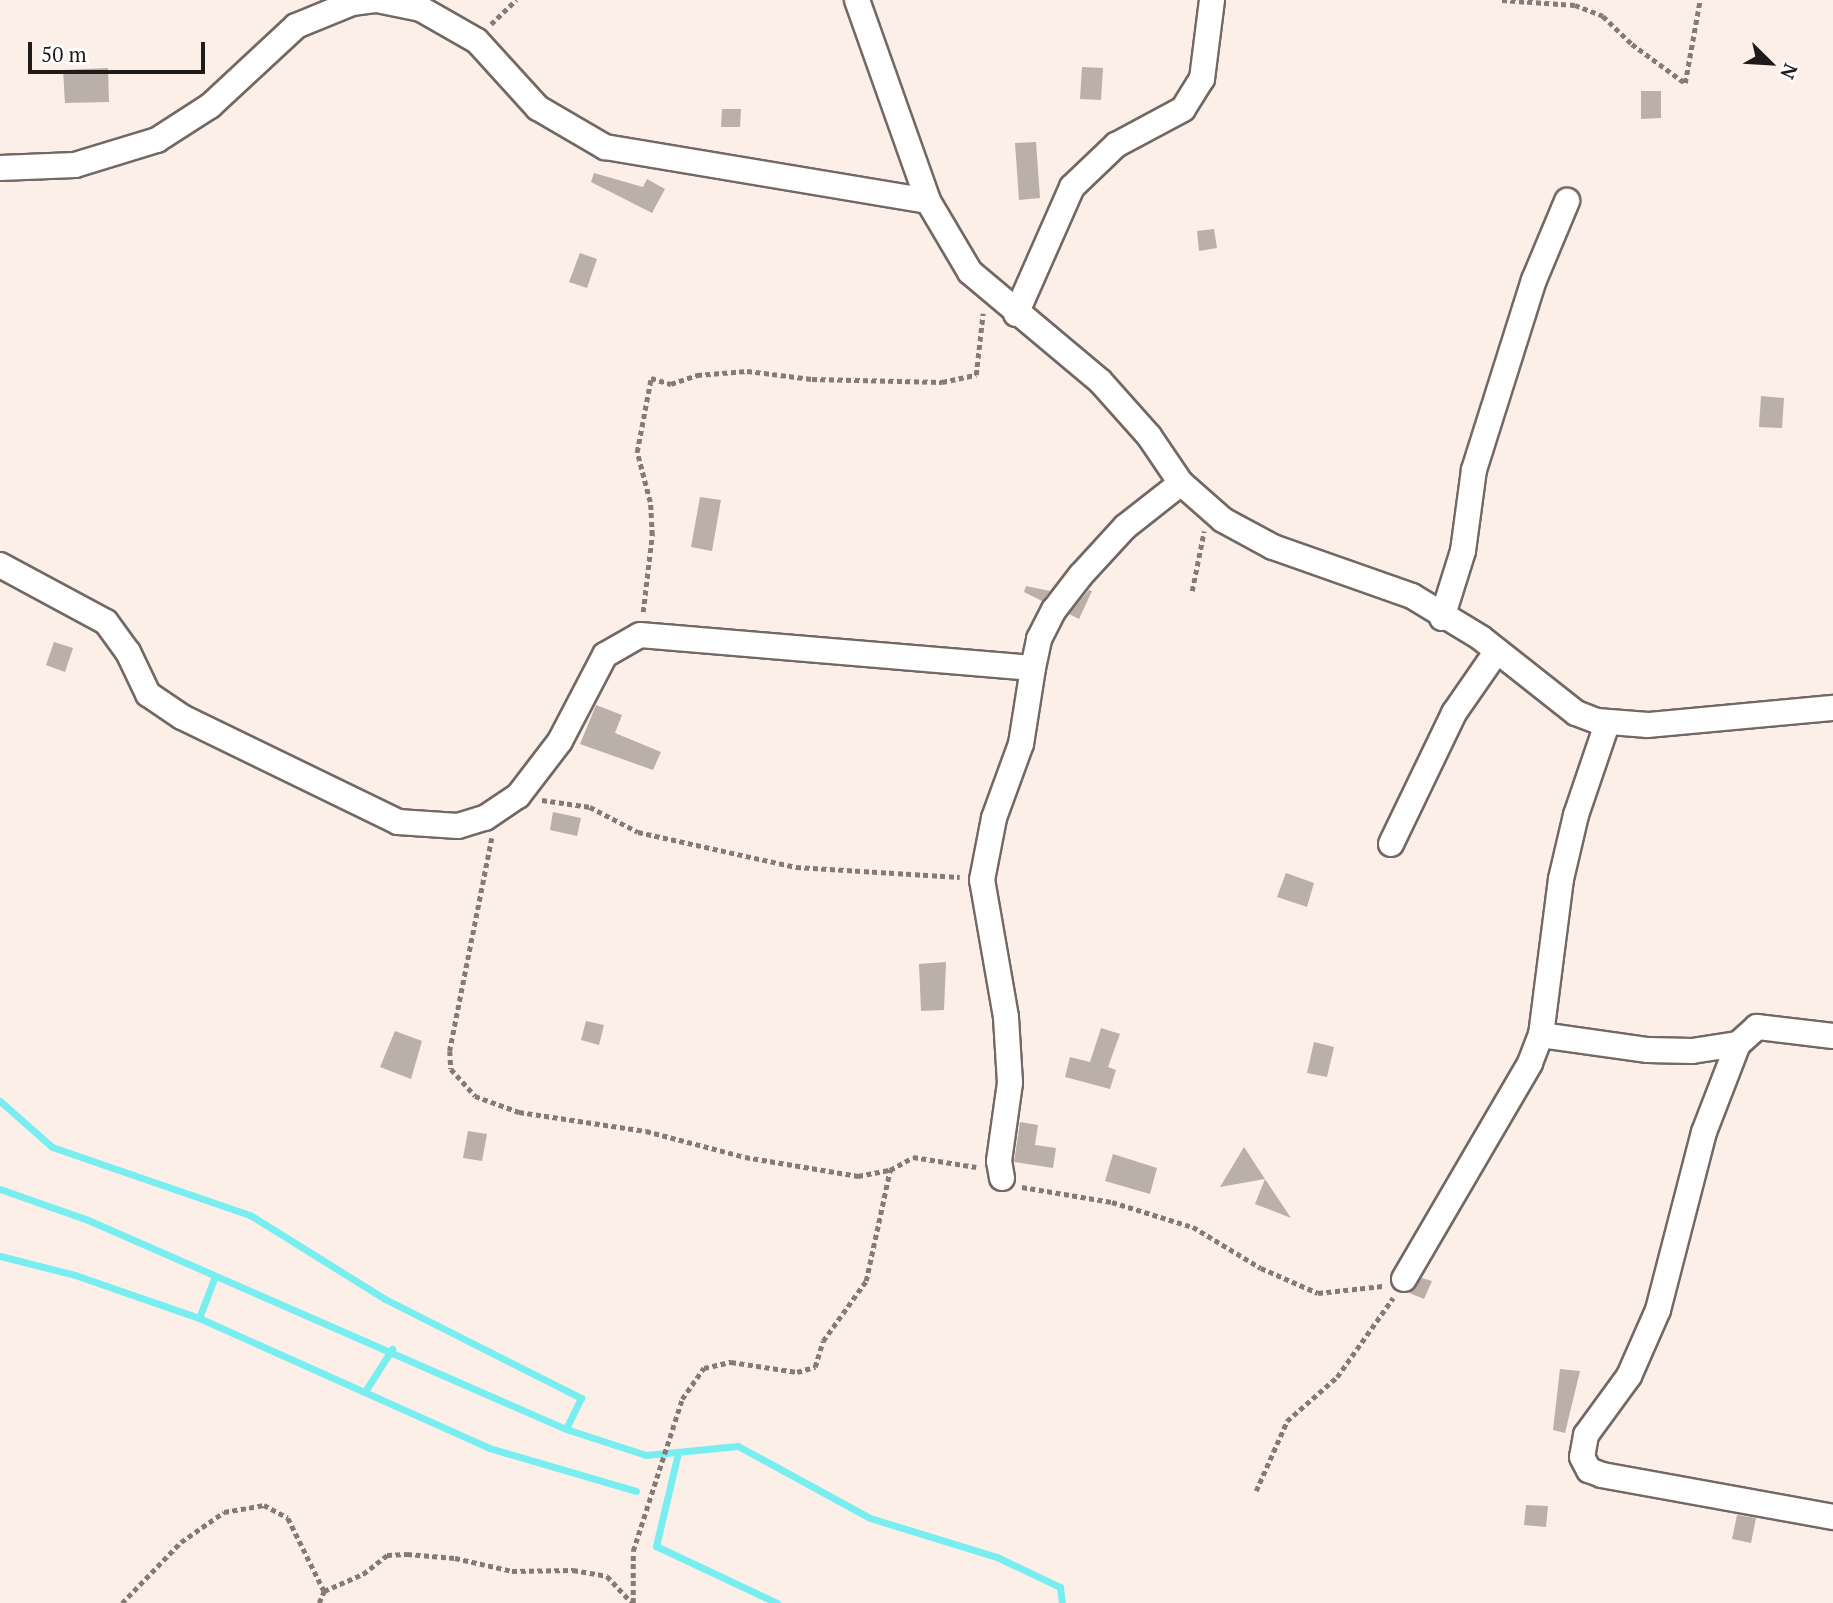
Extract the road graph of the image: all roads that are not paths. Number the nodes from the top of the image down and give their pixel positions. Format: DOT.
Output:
graph roads {
  1 [pos="377,0"];
  2 [pos="856,0"];
  3 [pos="1212,0"];
  4 [pos="0,168"];
  5 [pos="928,201"];
  6 [pos="1567,201"];
  7 [pos="1016,314"];
  8 [pos="1181,483"];
  9 [pos="0,565"];
  10 [pos="1442,618"];
  11 [pos="1497,651"];
  12 [pos="1033,668"];
  13 [pos="1833,708"];
  14 [pos="1608,724"];
  15 [pos="1391,845"];
  16 [pos="1541,1035"];
  17 [pos="1833,1036"];
  18 [pos="1738,1044"];
  19 [pos="1002,1178"];
  20 [pos="1404,1279"];
  21 [pos="1833,1517"];
  1 -- 4 [label="street"];
  1 -- 5 [label="street"];
  2 -- 5 [label="street"];
  3 -- 7 [label="street"];
  5 -- 7 [label="street"];
  6 -- 10 [label="street"];
  7 -- 8 [label="street"];
  8 -- 10 [label="street"];
  8 -- 12 [label="street"];
  9 -- 12 [label="street"];
  10 -- 11 [label="street"];
  11 -- 14 [label="street"];
  11 -- 15 [label="street"];
  12 -- 19 [label="street"];
  13 -- 14 [label="street"];
  14 -- 16 [label="street"];
  16 -- 18 [label="street"];
  16 -- 20 [label="street"];
  17 -- 18 [label="street"];
  18 -- 21 [label="street"];
}
